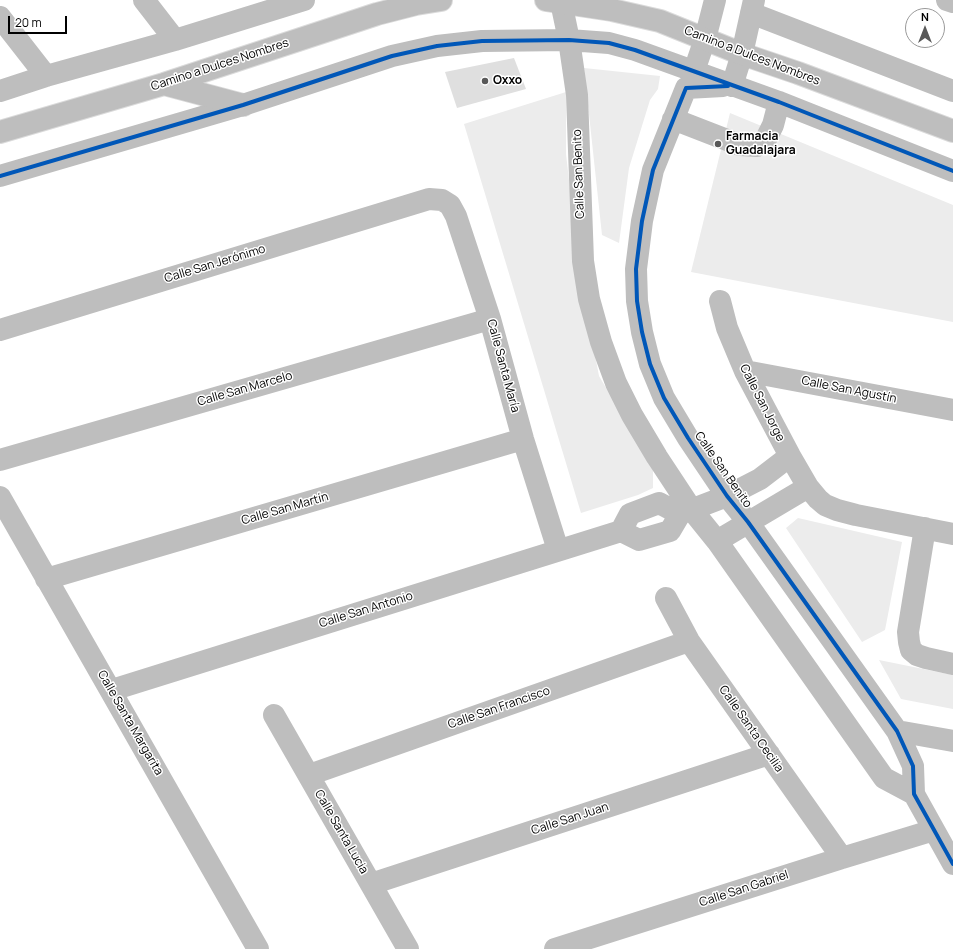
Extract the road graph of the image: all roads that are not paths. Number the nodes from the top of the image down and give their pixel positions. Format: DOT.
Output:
graph roads {
  1 [pos="144,0"];
  2 [pos="441,0"];
  3 [pos="715,0"];
  4 [pos="947,0"];
  5 [pos="297,1"];
  6 [pos="554,1"];
  7 [pos="953,2"];
  8 [pos="752,7"];
  9 [pos="0,17"];
  10 [pos="705,39"];
  11 [pos="175,40"];
  12 [pos="569,40"];
  13 [pos="742,54"];
  14 [pos="694,71"];
  15 [pos="46,76"];
  16 [pos="164,84"];
  17 [pos="732,86"];
  18 [pos="0,91"];
  19 [pos="953,91"];
  20 [pos="779,102"];
  21 [pos="244,105"];
  22 [pos="673,119"];
  23 [pos="953,131"];
  24 [pos="0,132"];
  25 [pos="953,171"];
  26 [pos="0,176"];
  27 [pos="429,199"];
  28 [pos="720,301"];
  29 [pos="490,319"];
  30 [pos="0,330"];
  31 [pos="745,371"];
  32 [pos="953,410"];
  33 [pos="523,439"];
  34 [pos="790,456"];
  35 [pos="0,460"];
  36 [pos="813,493"];
  37 [pos="727,496"];
  38 [pos="0,497"];
  39 [pos="686,512"];
  40 [pos="748,522"];
  41 [pos="925,528"];
  42 [pos="621,531"];
  43 [pos="953,534"];
  44 [pos="717,540"];
  45 [pos="558,550"];
  46 [pos="46,579"];
  47 [pos="666,598"];
  48 [pos="690,642"];
  49 [pos="953,664"];
  50 [pos="112,690"];
  51 [pos="274,715"];
  52 [pos="897,731"];
  53 [pos="953,741"];
  54 [pos="768,754"];
  55 [pos="309,775"];
  56 [pos="914,794"];
  57 [pos="934,830"];
  58 [pos="842,858"];
  59 [pos="953,864"];
  60 [pos="371,884"];
  61 [pos="258,949"];
  62 [pos="408,949"];
  63 [pos="555,949"];
  1 -- 11 [label="street"];
  2 -- 16 [label="street, Camino a Dulces Nombres"];
  3 -- 10 [label="street"];
  4 -- 7 [label="street"];
  5 -- 11 [label="street"];
  6 -- 10 [label="street, Camino a Dulces Nombres"];
  6 -- 12 [label="street, Calle San Benito"];
  8 -- 13 [label="street"];
  8 -- 19 [label="street"];
  9 -- 15 [label="street"];
  10 -- 13 [label="street, Camino a Dulces Nombres"];
  10 -- 14 [label="street"];
  11 -- 15 [label="street"];
  12 -- 14 [label="street"];
  12 -- 21 [label="street"];
  12 -- 39 [label="street, Calle San Benito"];
  13 -- 17 [label="street"];
  13 -- 23 [label="street, Camino a Dulces Nombres"];
  14 -- 17 [label="street"];
  15 -- 18 [label="street"];
  16 -- 21 [label="street"];
  16 -- 24 [label="street, Camino a Dulces Nombres"];
  17 -- 20 [label="street"];
  17 -- 22 [label="street, Calle San Benito"];
  20 -- 22 [label="street"];
  20 -- 25 [label="street"];
  21 -- 26 [label="street"];
  22 -- 37 [label="street, Calle San Benito"];
  27 -- 29 [label="street, Calle Santa María"];
  27 -- 30 [label="street, Calle San Jerónimo"];
  28 -- 31 [label="street, Calle San Jorge"];
  29 -- 33 [label="street, Calle Santa María"];
  29 -- 35 [label="street, Calle San Marcelo"];
  31 -- 32 [label="street, Calle San Agustín"];
  31 -- 34 [label="street, Calle San Jorge"];
  33 -- 45 [label="street, Calle Santa María"];
  33 -- 46 [label="street, Calle San Martín"];
  34 -- 36 [label="street, Calle San Jorge"];
  34 -- 37 [label="street"];
  36 -- 40 [label="street"];
  36 -- 41 [label="street"];
  37 -- 39 [label="street"];
  37 -- 40 [label="street, Calle San Benito"];
  38 -- 46 [label="street, Calle Santa Margarita"];
  39 -- 42 [label="street"];
  39 -- 42 [label="street"];
  39 -- 44 [label="street, Calle San Benito"];
  40 -- 44 [label="street"];
  40 -- 52 [label="street, Calle San Benito"];
  41 -- 43 [label="street"];
  41 -- 49 [label="street"];
  42 -- 45 [label="street, Calle San Antonio"];
  44 -- 56 [label="street, Calle San Benito"];
  45 -- 50 [label="street, Calle San Antonio"];
  46 -- 50 [label="street, Calle Santa Margarita"];
  47 -- 48 [label="street, Calle Santa Cecilia"];
  48 -- 54 [label="street, Calle Santa Cecilia"];
  48 -- 55 [label="street, Calle San Francisco"];
  50 -- 61 [label="street, Calle Santa Margarita"];
  51 -- 55 [label="street, Calle Santa Lucia"];
  52 -- 53 [label="street"];
  52 -- 56 [label="street, Calle San Benito"];
  54 -- 58 [label="street, Calle Santa Cecilia"];
  54 -- 60 [label="street, Calle San Juan"];
  55 -- 60 [label="street, Calle Santa Lucia"];
  56 -- 57 [label="street, Calle San Benito"];
  57 -- 58 [label="street, Calle San Gabriel"];
  57 -- 59 [label="street, Calle San Benito"];
  58 -- 63 [label="street, Calle San Gabriel"];
  60 -- 62 [label="street, Calle Santa Lucia"];
}
